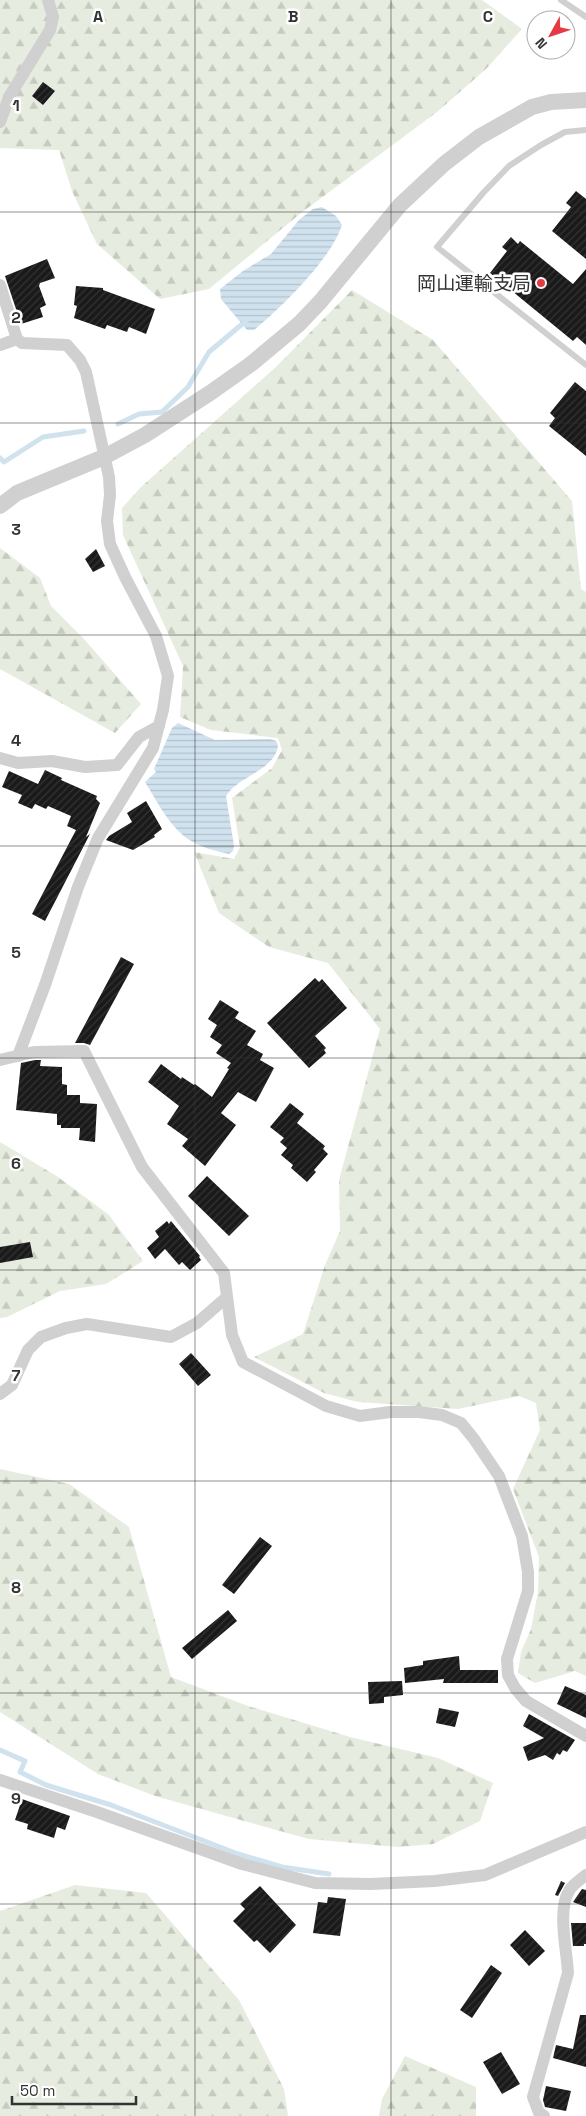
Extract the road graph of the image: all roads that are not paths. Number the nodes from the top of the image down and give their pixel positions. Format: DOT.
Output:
graph roads {
  1 [pos="48,0"];
  2 [pos="561,0"];
  3 [pos="586,17"];
  4 [pos="586,100"];
  5 [pos="0,122"];
  6 [pos="586,130"];
  7 [pos="0,285"];
  8 [pos="17,339"];
  9 [pos="0,345"];
  10 [pos="586,365"];
  11 [pos="104,457"];
  12 [pos="0,506"];
  13 [pos="159,726"];
  14 [pos="0,758"];
  15 [pos="18,1056"];
  16 [pos="0,1060"];
  17 [pos="227,1297"];
  18 [pos="0,1394"];
  19 [pos="586,1736"];
  20 [pos="0,1780"];
  21 [pos="586,1832"];
  22 [pos="586,1875"];
  23 [pos="544,2116"];
  1 -- 5 [label="street"];
  2 -- 3 [label="lane"];
  4 -- 11 [label="street"];
  6 -- 10 [label="lane"];
  7 -- 8 [label="street"];
  8 -- 9 [label="street"];
  8 -- 11 [label="street"];
  11 -- 12 [label="street"];
  11 -- 13 [label="street"];
  13 -- 14 [label="street"];
  13 -- 15 [label="street"];
  15 -- 16 [label="street"];
  15 -- 17 [label="street"];
  17 -- 18 [label="street"];
  17 -- 19 [label="street"];
  20 -- 21 [label="street"];
  22 -- 23 [label="street"];
}
